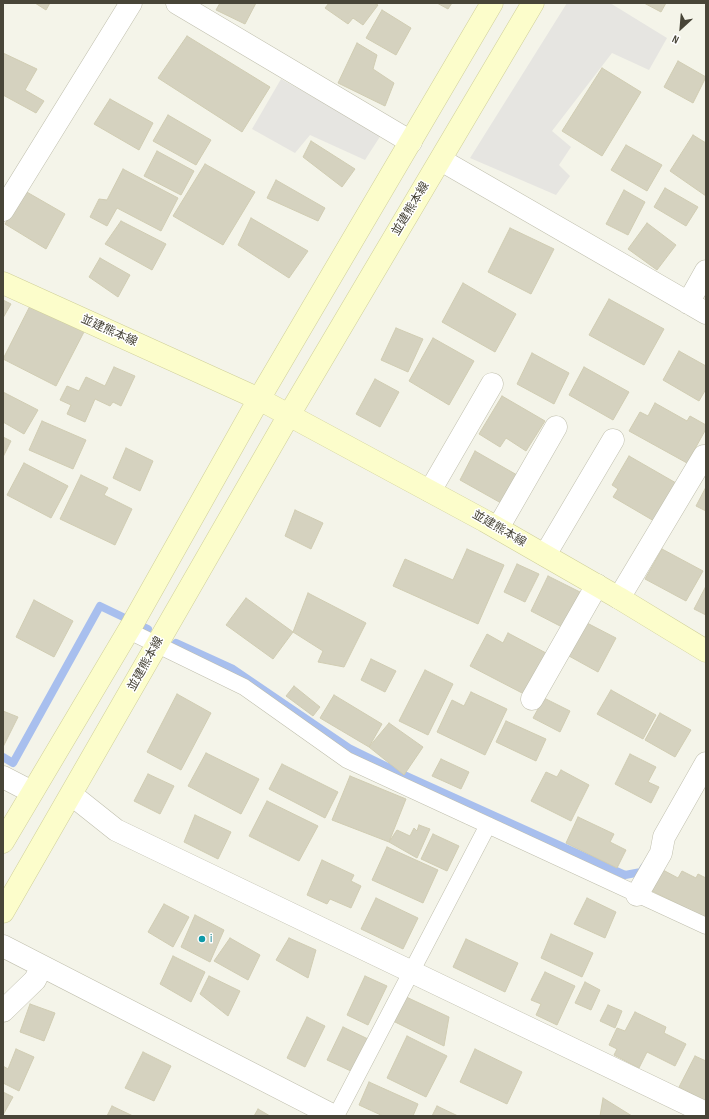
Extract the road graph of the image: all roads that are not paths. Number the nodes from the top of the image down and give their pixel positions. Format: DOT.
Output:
graph roads {
  1 [pos="131,3"];
  2 [pos="177,3"];
  3 [pos="492,3"];
  4 [pos="533,3"];
  5 [pos="411,142"];
  6 [pos="441,160"];
  7 [pos="3,210"];
  8 [pos="706,271"];
  9 [pos="3,283"];
  10 [pos="697,308"];
  11 [pos="492,384"];
  12 [pos="259,399"];
  13 [pos="288,415"];
  14 [pos="556,427"];
  15 [pos="613,440"];
  16 [pos="704,456"];
  17 [pos="430,491"];
  18 [pos="498,528"];
  19 [pos="545,555"];
  20 [pos="597,586"];
  21 [pos="619,598"];
  22 [pos="129,631"];
  23 [pos="157,644"];
  24 [pos="706,651"];
  25 [pos="532,699"];
  26 [pos="706,763"];
  27 [pos="3,777"];
  28 [pos="32,792"];
  29 [pos="72,795"];
  30 [pos="488,825"];
  31 [pos="3,842"];
  32 [pos="637,895"];
  33 [pos="3,912"];
  34 [pos="706,926"];
  35 [pos="3,946"];
  36 [pos="42,966"];
  37 [pos="412,972"];
  38 [pos="3,1011"];
  39 [pos="706,1113"];
  40 [pos="335,1116"];
  1 -- 7 [label="street"];
  2 -- 5 [label="street"];
  3 -- 5 [label="main road"];
  4 -- 6 [label="main road, 並建熊本線"];
  5 -- 12 [label="main road"];
  6 -- 10 [label="street"];
  6 -- 13 [label="main road, 並建熊本線"];
  8 -- 10 [label="street"];
  9 -- 12 [label="main road, 並建熊本線"];
  11 -- 17 [label="street"];
  12 -- 13 [label="main road, 並建熊本線"];
  12 -- 22 [label="main road"];
  13 -- 17 [label="main road, 並建熊本線"];
  13 -- 23 [label="main road, 並建熊本線"];
  14 -- 18 [label="street"];
  15 -- 19 [label="street"];
  16 -- 21 [label="street"];
  17 -- 18 [label="main road, 並建熊本線"];
  18 -- 19 [label="main road, 並建熊本線"];
  19 -- 20 [label="main road, 並建熊本線"];
  20 -- 21 [label="main road, 並建熊本線"];
  20 -- 25 [label="street"];
  21 -- 24 [label="main road, 並建熊本線"];
  22 -- 23 [label="lane"];
  22 -- 28 [label="main road"];
  23 -- 29 [label="main road, 並建熊本線"];
  23 -- 30 [label="lane"];
  26 -- 32 [label="street"];
  27 -- 28 [label="street"];
  28 -- 31 [label="main road"];
  29 -- 33 [label="main road, 並建熊本線"];
  29 -- 37 [label="street"];
  30 -- 32 [label="lane"];
  30 -- 37 [label="lane"];
  32 -- 34 [label="lane"];
  35 -- 36 [label="street"];
  36 -- 38 [label="street"];
  36 -- 40 [label="street"];
  37 -- 39 [label="street"];
  37 -- 40 [label="lane"];
}
